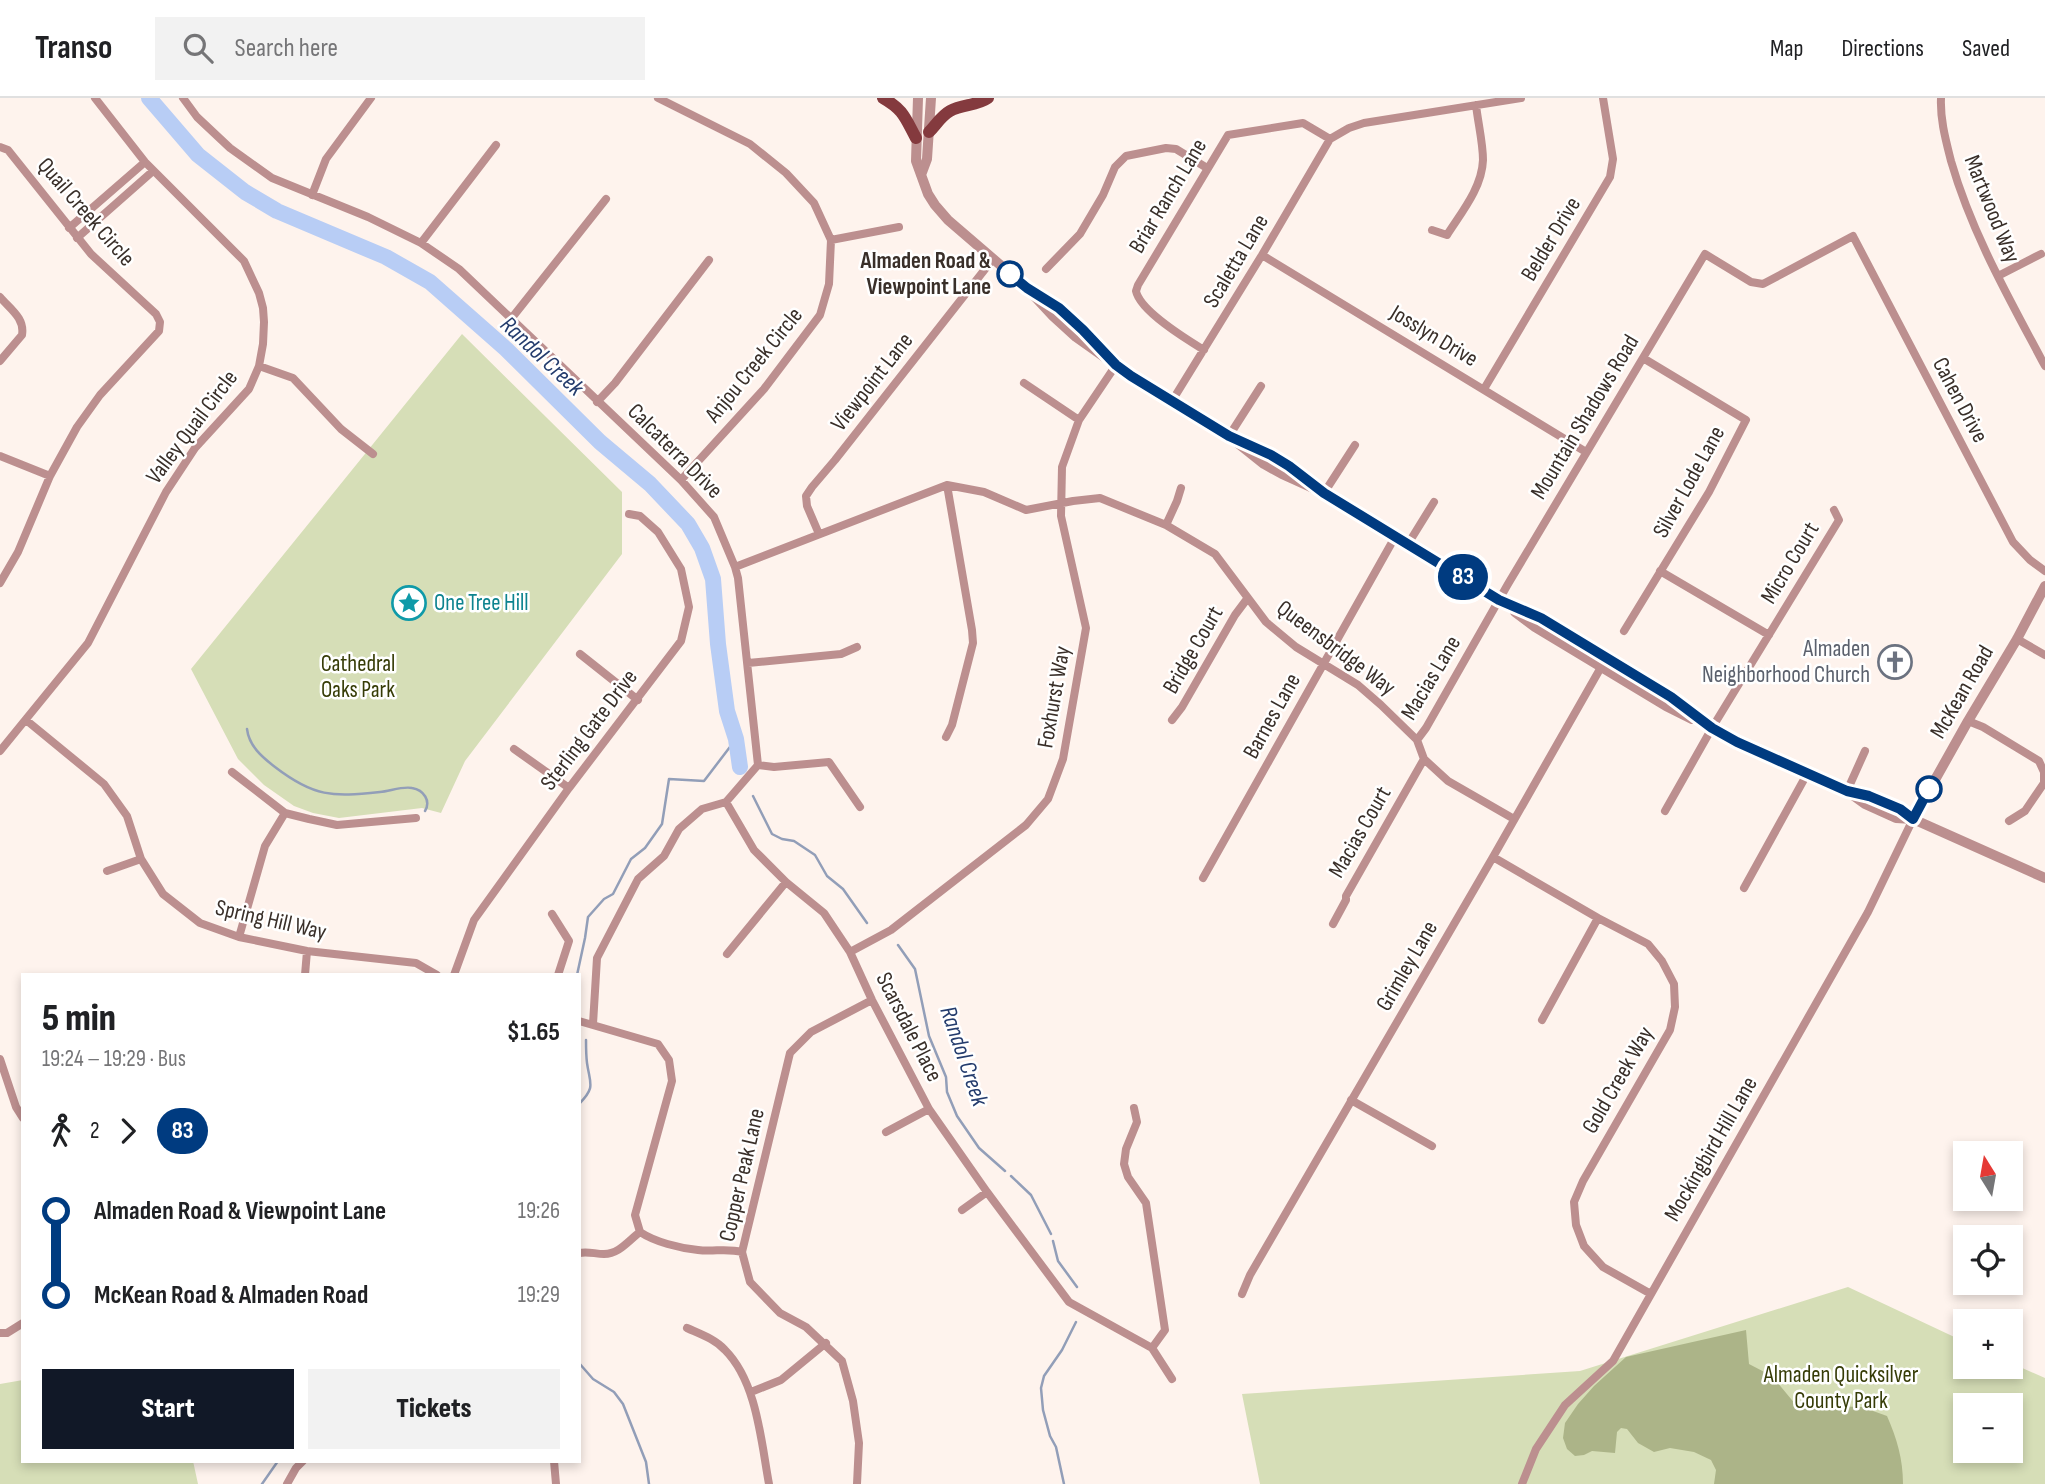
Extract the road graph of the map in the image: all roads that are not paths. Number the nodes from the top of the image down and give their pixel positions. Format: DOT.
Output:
graph roads {
  1 [pos="95,98"];
  2 [pos="183,98"];
  3 [pos="371,98"];
  4 [pos="658,98"];
  5 [pos="883,98"];
  6 [pos="918,98"];
  7 [pos="931,98"];
  8 [pos="988,98"];
  9 [pos="1521,98"];
  10 [pos="1603,98"];
  11 [pos="1941,98"];
  12 [pos="1476,105"];
  13 [pos="923,135"];
  14 [pos="1330,139"];
  15 [pos="496,145"];
  16 [pos="0,147"];
  17 [pos="145,162"];
  18 [pos="1207,168"];
  19 [pos="153,170"];
  20 [pos="312,195"];
  21 [pos="606,199"];
  22 [pos="899,227"];
  23 [pos="69,228"];
  24 [pos="1432,230"];
  25 [pos="1853,236"];
  26 [pos="76,238"];
  27 [pos="831,240"];
  28 [pos="421,243"];
  29 [pos="2041,254"];
  30 [pos="1262,255"];
  31 [pos="993,259"];
  32 [pos="709,260"];
  33 [pos="1046,269"];
  34 [pos="1998,276"];
  35 [pos="0,297"];
  36 [pos="511,319"];
  37 [pos="1204,350"];
  38 [pos="1643,358"];
  39 [pos="0,361"];
  40 [pos="1116,365"];
  41 [pos="258,366"];
  42 [pos="2045,366"];
  43 [pos="1024,383"];
  44 [pos="1261,386"];
  45 [pos="1485,389"];
  46 [pos="1172,401"];
  47 [pos="597,402"];
  48 [pos="1079,420"];
  49 [pos="1229,436"];
  50 [pos="1355,444"];
  51 [pos="1586,452"];
  52 [pos="373,454"];
  53 [pos="0,456"];
  54 [pos="50,476"];
  55 [pos="681,480"];
  56 [pos="947,485"];
  57 [pos="1181,488"];
  58 [pos="1324,493"];
  59 [pos="1434,502"];
  60 [pos="1061,503"];
  61 [pos="1835,510"];
  62 [pos="629,514"];
  63 [pos="1166,526"];
  64 [pos="819,534"];
  65 [pos="1395,537"];
  66 [pos="1408,544"];
  67 [pos="735,566"];
  68 [pos="1661,571"];
  69 [pos="2045,571"];
  70 [pos="0,583"];
  71 [pos="2045,586"];
  72 [pos="1247,598"];
  73 [pos="1499,600"];
  74 [pos="1624,631"];
  75 [pos="1769,635"];
  76 [pos="2017,639"];
  77 [pos="857,647"];
  78 [pos="580,654"];
  79 [pos="2045,655"];
  80 [pos="748,663"];
  81 [pos="1603,663"];
  82 [pos="1322,664"];
  83 [pos="638,700"];
  84 [pos="26,720"];
  85 [pos="1172,720"];
  86 [pos="1968,721"];
  87 [pos="1712,728"];
  88 [pos="946,737"];
  89 [pos="1417,740"];
  90 [pos="514,749"];
  91 [pos="0,751"];
  92 [pos="1865,751"];
  93 [pos="1424,759"];
  94 [pos="758,765"];
  95 [pos="232,772"];
  96 [pos="1807,774"];
  97 [pos="569,788"];
  98 [pos="1847,791"];
  99 [pos="726,802"];
  100 [pos="860,807"];
  101 [pos="1665,811"];
  102 [pos="285,813"];
  103 [pos="416,818"];
  104 [pos="1514,819"];
  105 [pos="1913,819"];
  106 [pos="2008,821"];
  107 [pos="1493,858"];
  108 [pos="141,859"];
  109 [pos="107,871"];
  110 [pos="1203,878"];
  111 [pos="2045,878"];
  112 [pos="786,882"];
  113 [pos="1744,888"];
  114 [pos="552,914"];
  115 [pos="1598,918"];
  116 [pos="1333,924"];
  117 [pos="239,937"];
  118 [pos="307,951"];
  119 [pos="849,952"];
  120 [pos="727,954"];
  121 [pos="305,973"];
  122 [pos="433,973"];
  123 [pos="455,973"];
  124 [pos="559,973"];
  125 [pos="872,1000"];
  126 [pos="1542,1020"];
  127 [pos="581,1021"];
  128 [pos="593,1024"];
  129 [pos="0,1059"];
  130 [pos="1351,1100"];
  131 [pos="1134,1108"];
  132 [pos="929,1109"];
  133 [pos="21,1115"];
  134 [pos="886,1132"];
  135 [pos="1432,1146"];
  136 [pos="987,1192"];
  137 [pos="962,1210"];
  138 [pos="640,1232"];
  139 [pos="581,1252"];
  140 [pos="742,1252"];
  141 [pos="1242,1294"];
  142 [pos="1651,1294"];
  143 [pos="21,1325"];
  144 [pos="687,1328"];
  145 [pos="0,1333"];
  146 [pos="825,1343"];
  147 [pos="1152,1348"];
  148 [pos="1172,1379"];
  149 [pos="751,1392"];
  150 [pos="301,1463"];
  151 [pos="554,1463"];
  152 [pos="287,1484"];
  153 [pos="556,1484"];
  154 [pos="769,1484"];
  155 [pos="857,1484"];
  156 [pos="1522,1484"];
  1 -- 17 [label="street, Valley Quail Circle"];
  2 -- 20 [label="street, Calcaterra Drive"];
  3 -- 20 [label="street"];
  4 -- 27 [label="street, Anjou Creek Circle"];
  5 -- 13 [label="main road"];
  6 -- 13 [label="street"];
  7 -- 13 [label="street"];
  8 -- 13 [label="main road"];
  9 -- 12 [label="street"];
  10 -- 45 [label="street, Belder Drive"];
  11 -- 34 [label="street, Martwood Way"];
  12 -- 14 [label="street"];
  12 -- 24 [label="street"];
  13 -- 31 [label="street"];
  14 -- 18 [label="street, Briar Ranch Lane"];
  14 -- 30 [label="street, Scaletta Lane"];
  15 -- 28 [label="street"];
  16 -- 23 [label="street, Quail Creek Circle"];
  17 -- 19 [label="street, Valley Quail Circle"];
  17 -- 23 [label="street"];
  18 -- 33 [label="street"];
  18 -- 37 [label="street, Briar Ranch Lane"];
  19 -- 26 [label="street"];
  19 -- 41 [label="street, Valley Quail Circle"];
  20 -- 28 [label="street, Calcaterra Drive"];
  21 -- 36 [label="street"];
  22 -- 27 [label="street"];
  23 -- 26 [label="street, Quail Creek Circle"];
  25 -- 38 [label="street, Mountain Shadows Road"];
  25 -- 69 [label="street, Cahen Drive"];
  26 -- 54 [label="street, Quail Creek Circle"];
  27 -- 55 [label="street, Anjou Creek Circle"];
  28 -- 36 [label="street, Calcaterra Drive"];
  29 -- 34 [label="street"];
  30 -- 37 [label="street, Scaletta Lane"];
  30 -- 45 [label="street, Josslyn Drive"];
  31 -- 40 [label="street"];
  31 -- 64 [label="street, Viewpoint Lane"];
  32 -- 47 [label="street"];
  34 -- 42 [label="street, Martwood Way"];
  35 -- 39 [label="street"];
  36 -- 47 [label="street, Calcaterra Drive"];
  37 -- 46 [label="street, Scaletta Lane"];
  38 -- 51 [label="street, Mountain Shadows Road"];
  38 -- 68 [label="street, Silver Lode Lane"];
  40 -- 46 [label="street"];
  40 -- 48 [label="street, Foxhurst Way"];
  41 -- 52 [label="street"];
  41 -- 84 [label="street, Valley Quail Circle"];
  43 -- 48 [label="street"];
  44 -- 49 [label="street"];
  45 -- 51 [label="street, Josslyn Drive"];
  46 -- 49 [label="street"];
  47 -- 55 [label="street, Calcaterra Drive"];
  48 -- 60 [label="street, Foxhurst Way"];
  49 -- 58 [label="street"];
  50 -- 58 [label="street"];
  51 -- 73 [label="street, Mountain Shadows Road"];
  53 -- 54 [label="street"];
  54 -- 70 [label="street, Quail Creek Circle"];
  55 -- 67 [label="street, Calcaterra Drive"];
  56 -- 60 [label="street, Queensbridge Way"];
  56 -- 64 [label="street"];
  56 -- 88 [label="street"];
  57 -- 63 [label="street"];
  58 -- 65 [label="street"];
  59 -- 66 [label="street"];
  60 -- 63 [label="street, Queensbridge Way"];
  60 -- 119 [label="street, Foxhurst Way"];
  61 -- 75 [label="street, Micro Court"];
  62 -- 83 [label="street, Sterling Gate Drive"];
  63 -- 72 [label="street, Queensbridge Way"];
  64 -- 67 [label="street"];
  65 -- 66 [label="street"];
  65 -- 82 [label="street, Barnes Lane"];
  66 -- 73 [label="street"];
  67 -- 80 [label="street, Calcaterra Drive"];
  68 -- 74 [label="street, Silver Lode Lane"];
  68 -- 75 [label="street"];
  71 -- 76 [label="street, McKean Road"];
  72 -- 82 [label="street, Queensbridge Way"];
  72 -- 85 [label="street, Bridge Court"];
  73 -- 81 [label="street"];
  73 -- 89 [label="street, Macias Lane"];
  75 -- 87 [label="street"];
  76 -- 79 [label="street"];
  76 -- 86 [label="street, McKean Road"];
  77 -- 80 [label="street"];
  78 -- 83 [label="street"];
  80 -- 94 [label="street, Calcaterra Drive"];
  81 -- 87 [label="street"];
  81 -- 104 [label="street, Grimley Lane"];
  82 -- 89 [label="street, Queensbridge Way"];
  82 -- 110 [label="street, Barnes Lane"];
  83 -- 97 [label="street, Sterling Gate Drive"];
  84 -- 91 [label="street, Valley Quail Circle"];
  84 -- 108 [label="street, Spring Hill Way"];
  86 -- 105 [label="street, McKean Road"];
  86 -- 106 [label="street"];
  87 -- 96 [label="street"];
  87 -- 101 [label="street"];
  89 -- 93 [label="street, Queensbridge Way"];
  90 -- 97 [label="street"];
  92 -- 98 [label="street"];
  93 -- 104 [label="street, Queensbridge Way"];
  93 -- 116 [label="street, Macias Court"];
  94 -- 99 [label="street"];
  94 -- 100 [label="street"];
  95 -- 102 [label="street"];
  96 -- 98 [label="street"];
  96 -- 113 [label="street"];
  97 -- 123 [label="street, Sterling Gate Drive"];
  98 -- 105 [label="street"];
  99 -- 112 [label="street, Scarsdale Place"];
  99 -- 128 [label="street"];
  102 -- 103 [label="street"];
  102 -- 117 [label="street"];
  104 -- 107 [label="street, Grimley Lane"];
  105 -- 111 [label="street"];
  105 -- 142 [label="street, Mockingbird Hill Lane"];
  107 -- 115 [label="street, Gold Creek Way"];
  107 -- 130 [label="street, Grimley Lane"];
  108 -- 109 [label="street"];
  108 -- 117 [label="street, Spring Hill Way"];
  112 -- 119 [label="street, Scarsdale Place"];
  112 -- 120 [label="street"];
  114 -- 124 [label="street"];
  115 -- 126 [label="street"];
  115 -- 142 [label="street, Gold Creek Way"];
  117 -- 118 [label="street, Spring Hill Way"];
  118 -- 121 [label="street"];
  118 -- 122 [label="street, Spring Hill Way"];
  119 -- 125 [label="street, Scarsdale Place"];
  125 -- 132 [label="street, Scarsdale Place"];
  125 -- 140 [label="street, Copper Peak Lane"];
  127 -- 128 [label="street"];
  128 -- 138 [label="street"];
  129 -- 133 [label="street"];
  130 -- 135 [label="street"];
  130 -- 141 [label="street, Grimley Lane"];
  131 -- 147 [label="street"];
  132 -- 134 [label="street"];
  132 -- 136 [label="street, Scarsdale Place"];
  136 -- 137 [label="street"];
  136 -- 147 [label="street, Scarsdale Place"];
  138 -- 139 [label="street"];
  138 -- 140 [label="street"];
  140 -- 146 [label="street, Copper Peak Lane"];
  142 -- 156 [label="street, Mockingbird Hill Lane"];
  143 -- 145 [label="street"];
  144 -- 149 [label="street"];
  146 -- 149 [label="street"];
  146 -- 155 [label="street, Copper Peak Lane"];
  147 -- 148 [label="street"];
  149 -- 154 [label="street"];
  150 -- 152 [label="street"];
  151 -- 153 [label="street"];
}
